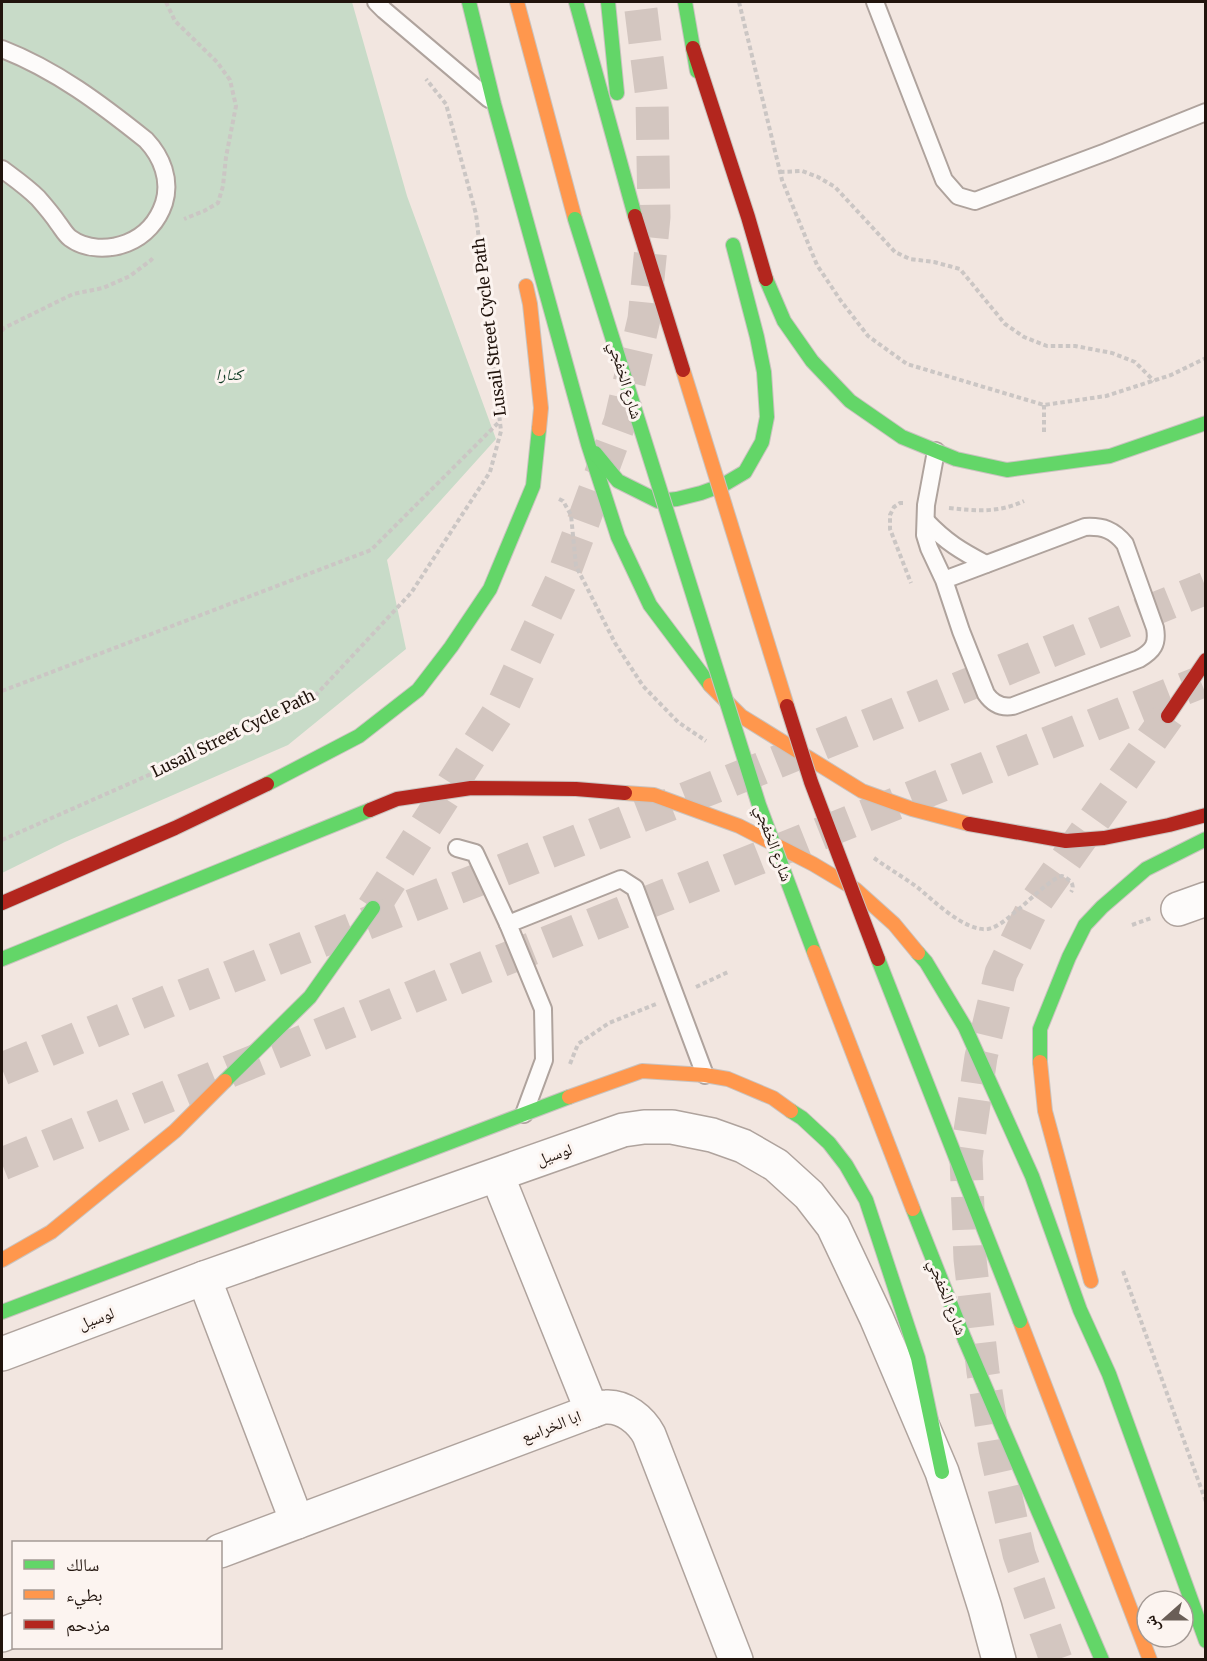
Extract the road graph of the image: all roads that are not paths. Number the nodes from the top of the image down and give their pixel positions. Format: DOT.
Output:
graph roads {
  1 [pos="376,2"];
  2 [pos="469,2"];
  3 [pos="517,2"];
  4 [pos="576,2"];
  5 [pos="608,2"];
  6 [pos="685,2"];
  7 [pos="875,2"];
  8 [pos="693,48"];
  9 [pos="2,49"];
  10 [pos="494,104"];
  11 [pos="1206,112"];
  12 [pos="709,142"];
  13 [pos="2,170"];
  14 [pos="506,194"];
  15 [pos="630,199"];
  16 [pos="729,229"];
  17 [pos="522,271"];
  18 [pos="1206,423"];
  19 [pos="588,444"];
  20 [pos="936,451"];
  21 [pos="926,513"];
  22 [pos="986,564"];
  23 [pos="944,580"];
  24 [pos="1206,660"];
  25 [pos="1168,716"];
  26 [pos="1206,815"];
  27 [pos="1206,839"];
  28 [pos="458,848"];
  29 [pos="2,903"];
  30 [pos="373,908"];
  31 [pos="508,924"];
  32 [pos="2,959"];
  33 [pos="705,1075"];
  34 [pos="524,1114"];
  35 [pos="497,1175"];
  36 [pos="2,1260"];
  37 [pos="204,1278"];
  38 [pos="1094,1293"];
  39 [pos="2,1312"];
  40 [pos="1101,1327"];
  41 [pos="2,1354"];
  42 [pos="1109,1374"];
  43 [pos="592,1411"];
  44 [pos="942,1472"];
  45 [pos="297,1522"];
  46 [pos="222,1550"];
  47 [pos="1206,1641"];
  48 [pos="736,1659"];
  49 [pos="999,1659"];
  50 [pos="1102,1659"];
  51 [pos="1150,1659"];
  1 -- 10 [label="lane"];
  2 -- 10 [label="highway"];
  3 -- 50 [label="highway, شارع الخفجي, bridge"];
  4 -- 15 [label="highway"];
  5 -- 15 [label="highway"];
  6 -- 8 [label="highway"];
  7 -- 11 [label="lane"];
  8 -- 12 [label="highway"];
  8 -- 20 [label="highway"];
  9 -- 13 [label="lane"];
  10 -- 14 [label="highway"];
  10 -- 19 [label="highway"];
  15 -- 51 [label="highway, bridge"];
  16 -- 19 [label="highway"];
  17 -- 29 [label="highway"];
  18 -- 20 [label="highway"];
  19 -- 26 [label="highway"];
  20 -- 21 [label="lane"];
  21 -- 22 [label="lane"];
  21 -- 23 [label="lane"];
  22 -- 23 [label="lane"];
  22 -- 23 [label="lane"];
  24 -- 25 [label="highway"];
  27 -- 38 [label="highway"];
  28 -- 31 [label="lane"];
  30 -- 36 [label="highway"];
  31 -- 33 [label="lane"];
  31 -- 34 [label="lane"];
  32 -- 42 [label="highway"];
  33 -- 34 [label="highway"];
  33 -- 44 [label="highway"];
  34 -- 39 [label="highway"];
  35 -- 37 [label="street, لوسيل"];
  35 -- 43 [label="street"];
  35 -- 44 [label="street, لوسيل"];
  37 -- 41 [label="street, لوسيل"];
  37 -- 45 [label="street"];
  40 -- 42 [label="highway"];
  42 -- 47 [label="highway"];
  43 -- 45 [label="street, ابا الخراسع"];
  43 -- 48 [label="street, ابا الخراسع"];
  44 -- 49 [label="street"];
  45 -- 46 [label="street, ابا الخراسع"];
}
